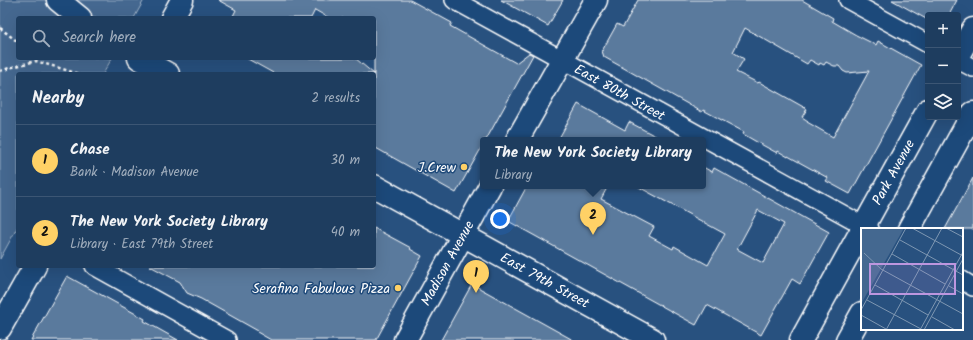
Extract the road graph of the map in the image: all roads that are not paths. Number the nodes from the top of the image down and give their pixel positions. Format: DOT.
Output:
graph roads {
  1 [pos="58,0"];
  2 [pos="182,0"];
  3 [pos="454,0"];
  4 [pos="596,0"];
  5 [pos="848,0"];
  6 [pos="78,16"];
  7 [pos="173,16"];
  8 [pos="973,29"];
  9 [pos="925,42"];
  10 [pos="961,51"];
  11 [pos="563,60"];
  12 [pos="961,62"];
  13 [pos="144,63"];
  14 [pos="973,68"];
  15 [pos="164,72"];
  16 [pos="973,113"];
  17 [pos="925,116"];
  18 [pos="519,137"];
  19 [pos="703,137"];
  20 [pos="706,139"];
  21 [pos="376,187"];
  22 [pos="488,189"];
  23 [pos="867,227"];
  24 [pos="910,228"];
  25 [pos="462,234"];
  26 [pos="861,237"];
  27 [pos="33,268"];
  28 [pos="98,268"];
  29 [pos="963,281"];
  30 [pos="973,286"];
  31 [pos="861,315"];
  32 [pos="0,328"];
  33 [pos="227,340"];
  34 [pos="404,340"];
  35 [pos="653,340"];
  36 [pos="801,340"];
  37 [pos="847,340"];
  1 -- 6 [label="main road"];
  2 -- 7 [label="main road"];
  3 -- 11 [label="street, East 80th Street"];
  4 -- 11 [label="main road"];
  5 -- 9 [label="street"];
  8 -- 10 [label="main road"];
  11 -- 18 [label="main road"];
  11 -- 19 [label="street, East 80th Street"];
  12 -- 14 [label="street"];
  13 -- 15 [label="main road"];
  16 -- 24 [label="main road"];
  17 -- 23 [label="main road, Park Avenue"];
  20 -- 23 [label="street, East 80th Street"];
  21 -- 25 [label="main road, East 79th Street"];
  22 -- 25 [label="main road, Madison Avenue"];
  25 -- 34 [label="main road, Madison Avenue"];
  25 -- 35 [label="main road, East 79th Street"];
  26 -- 36 [label="main road, Park Avenue"];
  27 -- 32 [label="main road"];
  28 -- 33 [label="street"];
  29 -- 30 [label="street"];
  31 -- 37 [label="main road"];
}
